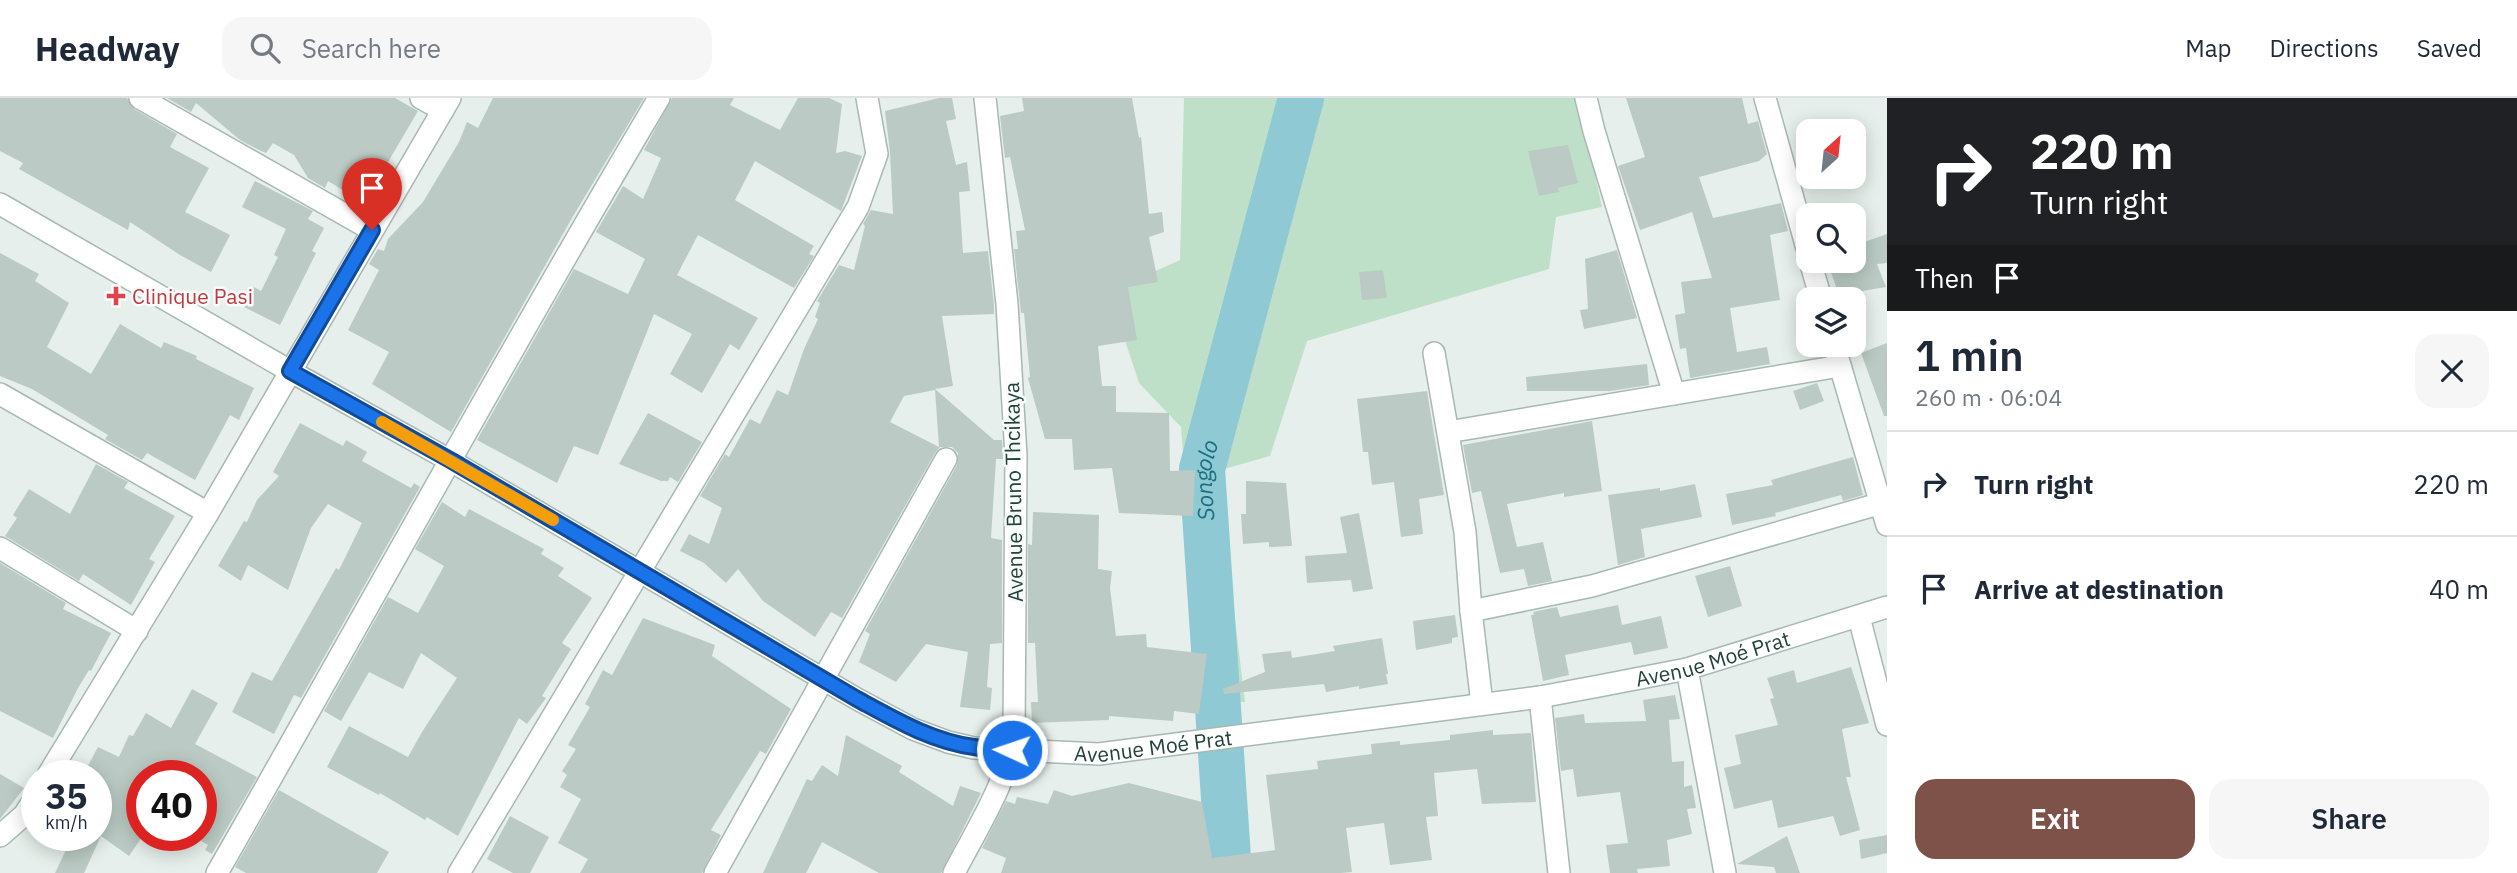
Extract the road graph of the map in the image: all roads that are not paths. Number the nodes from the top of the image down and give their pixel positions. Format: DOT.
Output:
graph roads {
  1 [pos="140,98"];
  2 [pos="421,98"];
  3 [pos="659,98"];
  4 [pos="867,98"];
  5 [pos="985,98"];
  6 [pos="1586,98"];
  7 [pos="1765,98"];
  8 [pos="447,104"];
  9 [pos="0,204"];
  10 [pos="1796,209"];
  11 [pos="372,230"];
  12 [pos="1434,353"];
  13 [pos="1837,357"];
  14 [pos="1840,366"];
  15 [pos="290,371"];
  16 [pos="0,394"];
  17 [pos="1674,394"];
  18 [pos="1448,432"];
  19 [pos="946,459"];
  20 [pos="452,461"];
  21 [pos="1882,503"];
  22 [pos="208,513"];
  23 [pos="1887,525"];
  24 [pos="0,548"];
  25 [pos="640,571"];
  26 [pos="1887,607"];
  27 [pos="1471,611"];
  28 [pos="1859,617"];
  29 [pos="137,631"];
  30 [pos="1687,669"];
  31 [pos="824,679"];
  32 [pos="1540,697"];
  33 [pos="1482,704"];
  34 [pos="1887,725"];
  35 [pos="1012,750"];
  36 [pos="57,760"];
  37 [pos="21,818"];
  38 [pos="0,836"];
  39 [pos="217,873"];
  40 [pos="459,873"];
  41 [pos="715,873"];
  42 [pos="954,873"];
  43 [pos="1559,873"];
  44 [pos="1725,873"];
  1 -- 11 [label="street"];
  2 -- 8 [label="street"];
  3 -- 20 [label="street"];
  4 -- 25 [label="street"];
  5 -- 35 [label="street, Avenue Bruno Thcikaya"];
  6 -- 17 [label="street"];
  7 -- 10 [label="street"];
  8 -- 11 [label="street"];
  9 -- 15 [label="street, Avenue Moé Prat"];
  11 -- 15 [label="street"];
  12 -- 18 [label="street"];
  13 -- 14 [label="street"];
  14 -- 17 [label="street"];
  14 -- 21 [label="street"];
  15 -- 20 [label="street, Avenue Moé Prat"];
  15 -- 22 [label="street"];
  16 -- 22 [label="street"];
  17 -- 18 [label="street"];
  18 -- 27 [label="street"];
  19 -- 31 [label="street"];
  20 -- 25 [label="street, Avenue Moé Prat"];
  20 -- 39 [label="street"];
  21 -- 23 [label="street"];
  21 -- 27 [label="street"];
  22 -- 29 [label="street"];
  24 -- 29 [label="street"];
  25 -- 31 [label="street, Avenue Moé Prat"];
  25 -- 40 [label="street"];
  26 -- 28 [label="street, Avenue Moé Prat"];
  27 -- 33 [label="street"];
  28 -- 30 [label="street, Avenue Moé Prat"];
  28 -- 34 [label="street"];
  29 -- 36 [label="street"];
  30 -- 32 [label="street, Avenue Moé Prat"];
  30 -- 44 [label="street"];
  31 -- 35 [label="street, Avenue Moé Prat"];
  31 -- 41 [label="street"];
  32 -- 33 [label="street, Avenue Moé Prat"];
  32 -- 43 [label="street"];
  33 -- 35 [label="street, Avenue Moé Prat"];
  35 -- 42 [label="street, Avenue Bruno Thcikaya"];
  37 -- 38 [label="street"];
}
